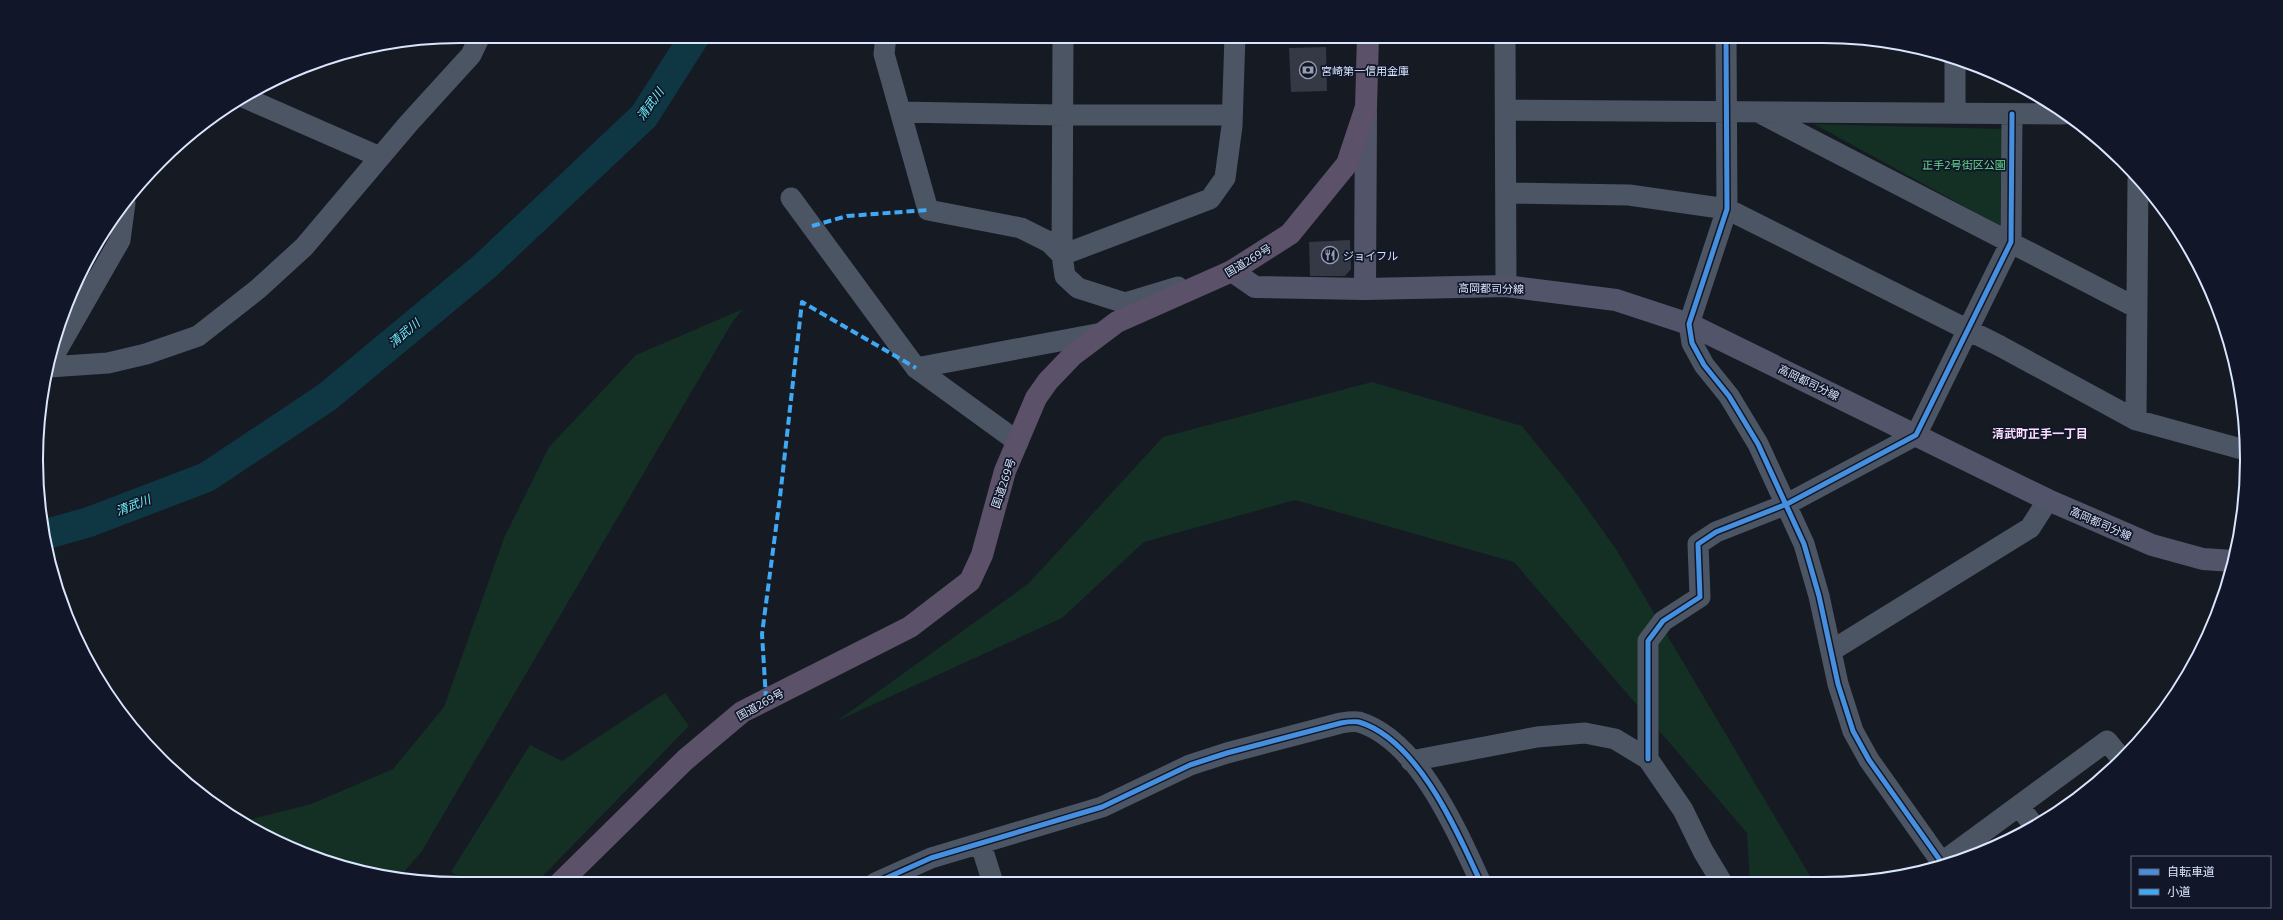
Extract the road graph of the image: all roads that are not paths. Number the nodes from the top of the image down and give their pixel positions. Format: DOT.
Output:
graph roads {
  1 [pos="477,43"];
  2 [pos="885,43"];
  3 [pos="1063,43"];
  4 [pos="1235,43"];
  5 [pos="1368,43"];
  6 [pos="1506,43"];
  7 [pos="1726,43"];
  8 [pos="1955,64"];
  9 [pos="250,100"];
  10 [pos="1366,107"];
  11 [pos="1506,110"];
  12 [pos="1727,111"];
  13 [pos="901,112"];
  14 [pos="1757,112"];
  15 [pos="1955,113"];
  16 [pos="2012,114"];
  17 [pos="2056,114"];
  18 [pos="1063,115"];
  19 [pos="1232,115"];
  20 [pos="380,157"];
  21 [pos="2138,186"];
  22 [pos="1506,193"];
  23 [pos="791,198"];
  24 [pos="1728,209"];
  25 [pos="124,213"];
  26 [pos="2011,242"];
  27 [pos="1062,254"];
  28 [pos="1232,271"];
  29 [pos="1506,286"];
  30 [pos="1365,289"];
  31 [pos="2137,308"];
  32 [pos="1689,324"];
  33 [pos="1967,330"];
  34 [pos="1102,333"];
  35 [pos="58,348"];
  36 [pos="54,366"];
  37 [pos="916,368"];
  38 [pos="2136,420"];
  39 [pos="1916,435"];
  40 [pos="1018,442"];
  41 [pos="2240,448"];
  42 [pos="2048,500"];
  43 [pos="1786,504"];
  44 [pos="2228,561"];
  45 [pos="1831,651"];
  46 [pos="2118,755"];
  47 [pos="1648,759"];
  48 [pos="1411,761"];
  49 [pos="2019,806"];
  50 [pos="2031,822"];
  51 [pos="981,845"];
  52 [pos="1948,858"];
  53 [pos="1939,860"];
  54 [pos="565,877"];
  55 [pos="888,877"];
  56 [pos="991,877"];
  57 [pos="1478,877"];
  58 [pos="1719,877"];
  1 -- 20 [label="street"];
  2 -- 13 [label="street"];
  3 -- 18 [label="street"];
  4 -- 19 [label="street"];
  5 -- 10 [label="highway, 国道269号"];
  6 -- 11 [label="street"];
  7 -- 12 [label="street"];
  8 -- 15 [label="street"];
  9 -- 20 [label="street"];
  10 -- 28 [label="highway, 国道269号"];
  10 -- 30 [label="main road"];
  11 -- 12 [label="street"];
  11 -- 22 [label="street"];
  12 -- 14 [label="street"];
  12 -- 24 [label="street"];
  13 -- 18 [label="street"];
  13 -- 27 [label="street"];
  14 -- 15 [label="street"];
  14 -- 26 [label="street"];
  15 -- 16 [label="street"];
  16 -- 17 [label="street"];
  16 -- 26 [label="street"];
  18 -- 19 [label="street"];
  18 -- 27 [label="street"];
  19 -- 27 [label="street"];
  20 -- 36 [label="street"];
  21 -- 31 [label="street"];
  22 -- 24 [label="street"];
  22 -- 29 [label="street"];
  23 -- 37 [label="street"];
  24 -- 32 [label="street"];
  24 -- 33 [label="street"];
  25 -- 35 [label="street"];
  26 -- 31 [label="street"];
  26 -- 33 [label="street"];
  27 -- 28 [label="street"];
  28 -- 30 [label="main road, 高岡都司分線"];
  28 -- 34 [label="highway, 国道269号"];
  29 -- 30 [label="main road, 高岡都司分線"];
  29 -- 32 [label="main road, 高岡都司分線"];
  31 -- 38 [label="street"];
  32 -- 39 [label="main road, 高岡都司分線"];
  32 -- 43 [label="street"];
  33 -- 38 [label="street"];
  33 -- 39 [label="street"];
  34 -- 37 [label="street"];
  34 -- 40 [label="highway, 国道269号"];
  37 -- 40 [label="street"];
  38 -- 41 [label="street"];
  39 -- 42 [label="main road, 高岡都司分線"];
  39 -- 43 [label="street"];
  40 -- 54 [label="highway, 国道269号"];
  42 -- 44 [label="main road, 高岡都司分線"];
  42 -- 45 [label="street"];
  43 -- 45 [label="street"];
  43 -- 47 [label="street"];
  45 -- 53 [label="street"];
  46 -- 49 [label="street"];
  47 -- 48 [label="street"];
  47 -- 58 [label="street"];
  48 -- 51 [label="street"];
  48 -- 57 [label="street"];
  49 -- 50 [label="street"];
  49 -- 52 [label="street"];
  51 -- 55 [label="street"];
  51 -- 56 [label="street"];
}
